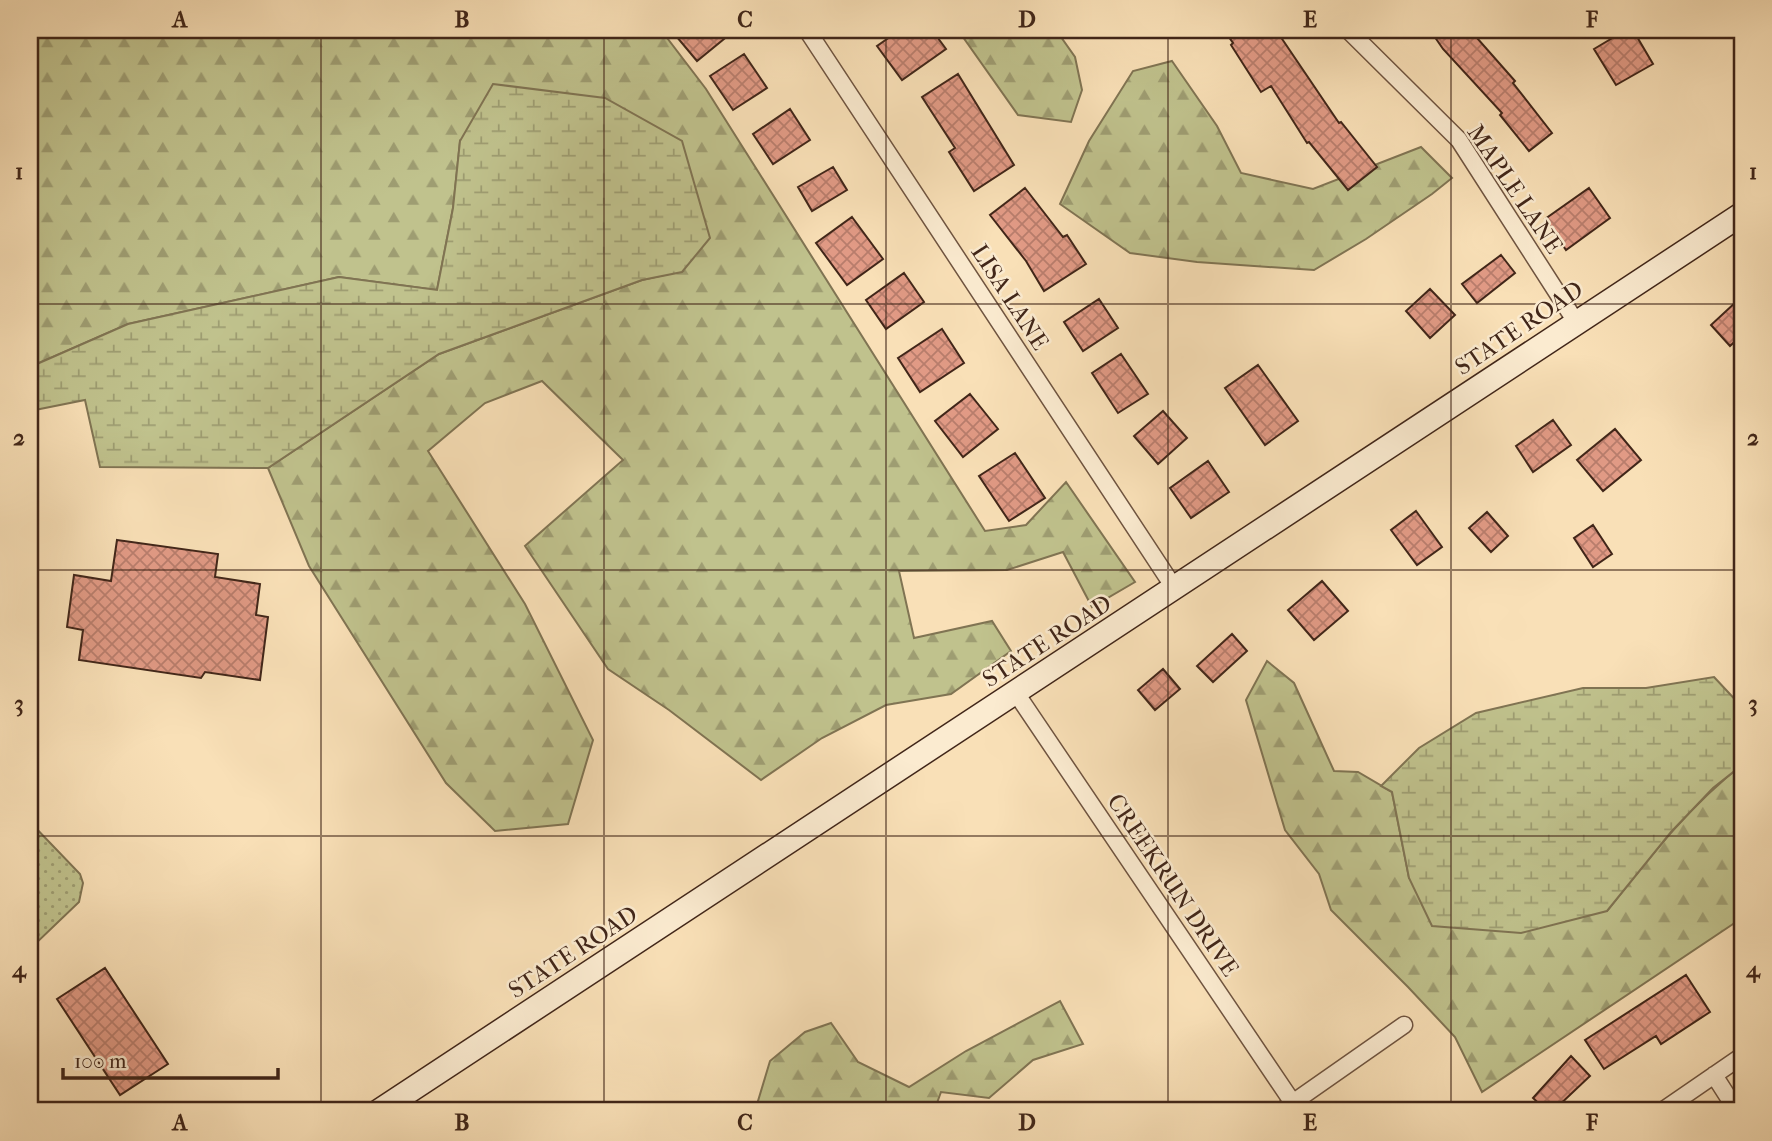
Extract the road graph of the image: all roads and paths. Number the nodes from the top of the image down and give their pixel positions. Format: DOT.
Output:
graph roads {
  1 [pos="807,30"];
  2 [pos="1348,30"];
  3 [pos="1742,214"];
  4 [pos="1576,322"];
  5 [pos="1175,589"];
  6 [pos="1016,693"];
  7 [pos="1404,1024"];
  8 [pos="1742,1056"];
  9 [pos="1714,1075"];
  10 [pos="1287,1107"];
  11 [pos="379,1111"];
  12 [pos="1662,1111"];
  13 [pos="1737,1111"];
  1 -- 5 [label="street, LISA LANE"];
  2 -- 4 [label="street, MAPLE LANE"];
  3 -- 4 [label="main road, STATE ROAD"];
  4 -- 5 [label="main road, STATE ROAD"];
  5 -- 6 [label="main road, STATE ROAD"];
  6 -- 10 [label="street, CREEKRUN DRIVE"];
  6 -- 11 [label="main road, STATE ROAD"];
  7 -- 10 [label="street"];
  8 -- 9 [label="street"];
  9 -- 12 [label="street"];
  9 -- 13 [label="street"];
}
